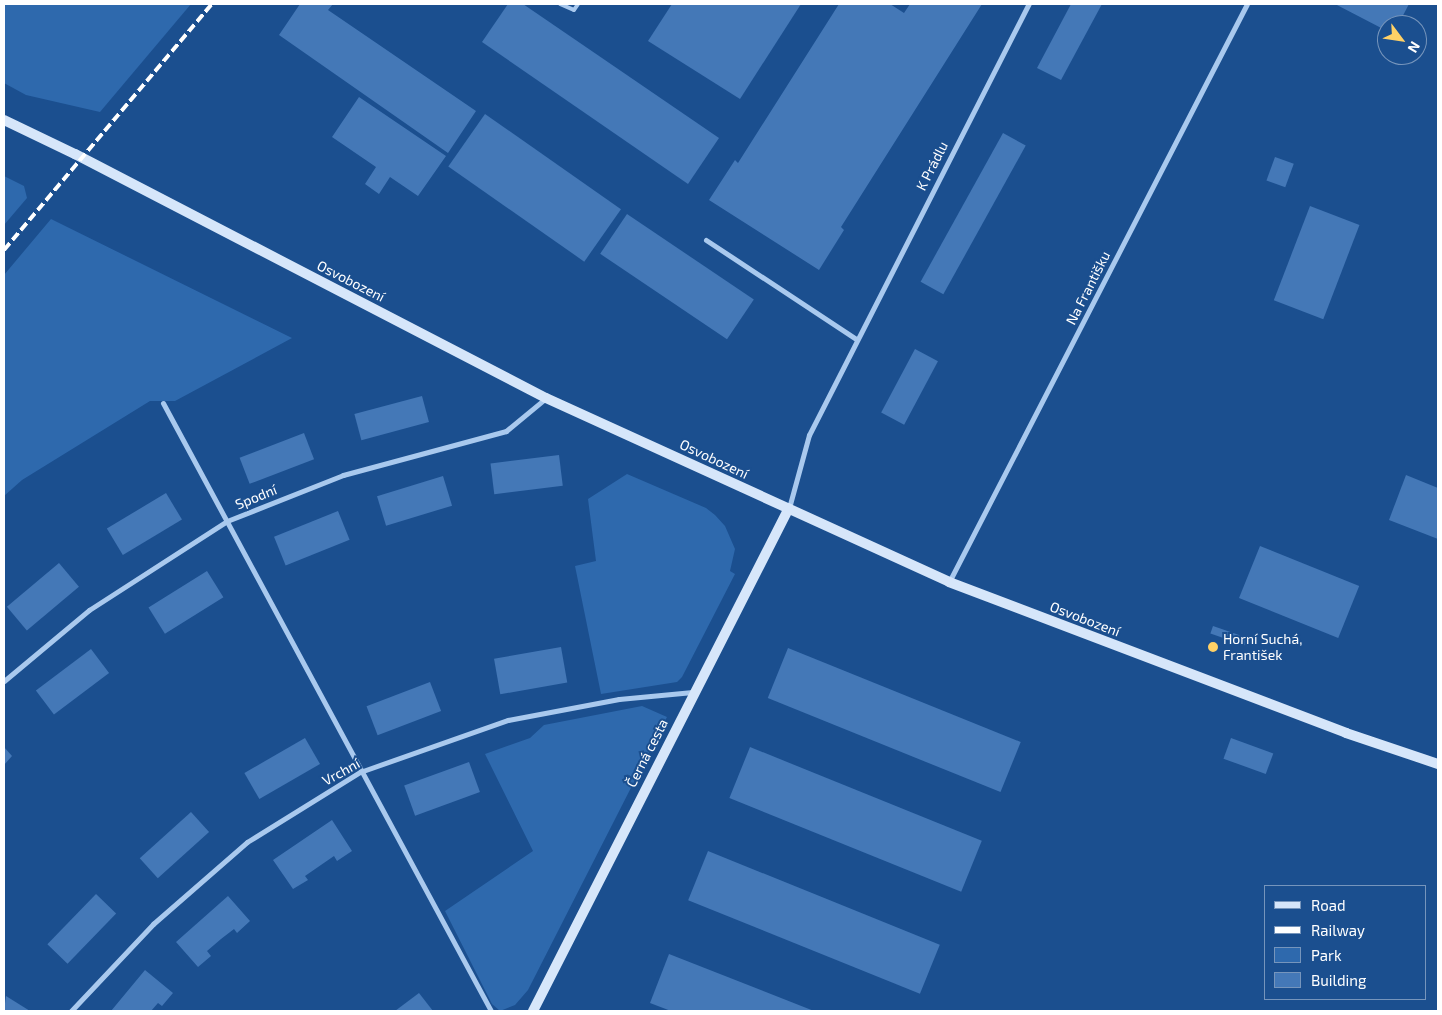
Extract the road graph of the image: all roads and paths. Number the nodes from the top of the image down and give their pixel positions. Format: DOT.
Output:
graph roads {
  1 [pos="560,4"];
  2 [pos="578,4"];
  3 [pos="1029,4"];
  4 [pos="1247,4"];
  5 [pos="4,120"];
  6 [pos="706,240"];
  7 [pos="856,339"];
  8 [pos="546,398"];
  9 [pos="163,403"];
  10 [pos="789,508"];
  11 [pos="227,521"];
  12 [pos="949,582"];
  13 [pos="4,681"];
  14 [pos="693,692"];
  15 [pos="1438,764"];
  16 [pos="360,772"];
  17 [pos="70,1011"];
  18 [pos="491,1011"];
  19 [pos="533,1011"];
  1 -- 2 [label="lane"];
  3 -- 7 [label="street, K Prádlu"];
  4 -- 12 [label="street, Na Františku"];
  5 -- 8 [label="main road, Osvobození"];
  6 -- 7 [label="street"];
  7 -- 10 [label="street, K Prádlu"];
  8 -- 10 [label="main road, Osvobození"];
  8 -- 11 [label="street, Spodní"];
  9 -- 11 [label="street"];
  10 -- 12 [label="main road, Osvobození"];
  10 -- 14 [label="main road, Černá cesta"];
  11 -- 13 [label="street, Spodní"];
  11 -- 16 [label="street"];
  12 -- 15 [label="main road, Osvobození"];
  14 -- 16 [label="street, Vrchní"];
  14 -- 19 [label="main road, Černá cesta"];
  16 -- 17 [label="street, Vrchní"];
  16 -- 18 [label="street"];
}
